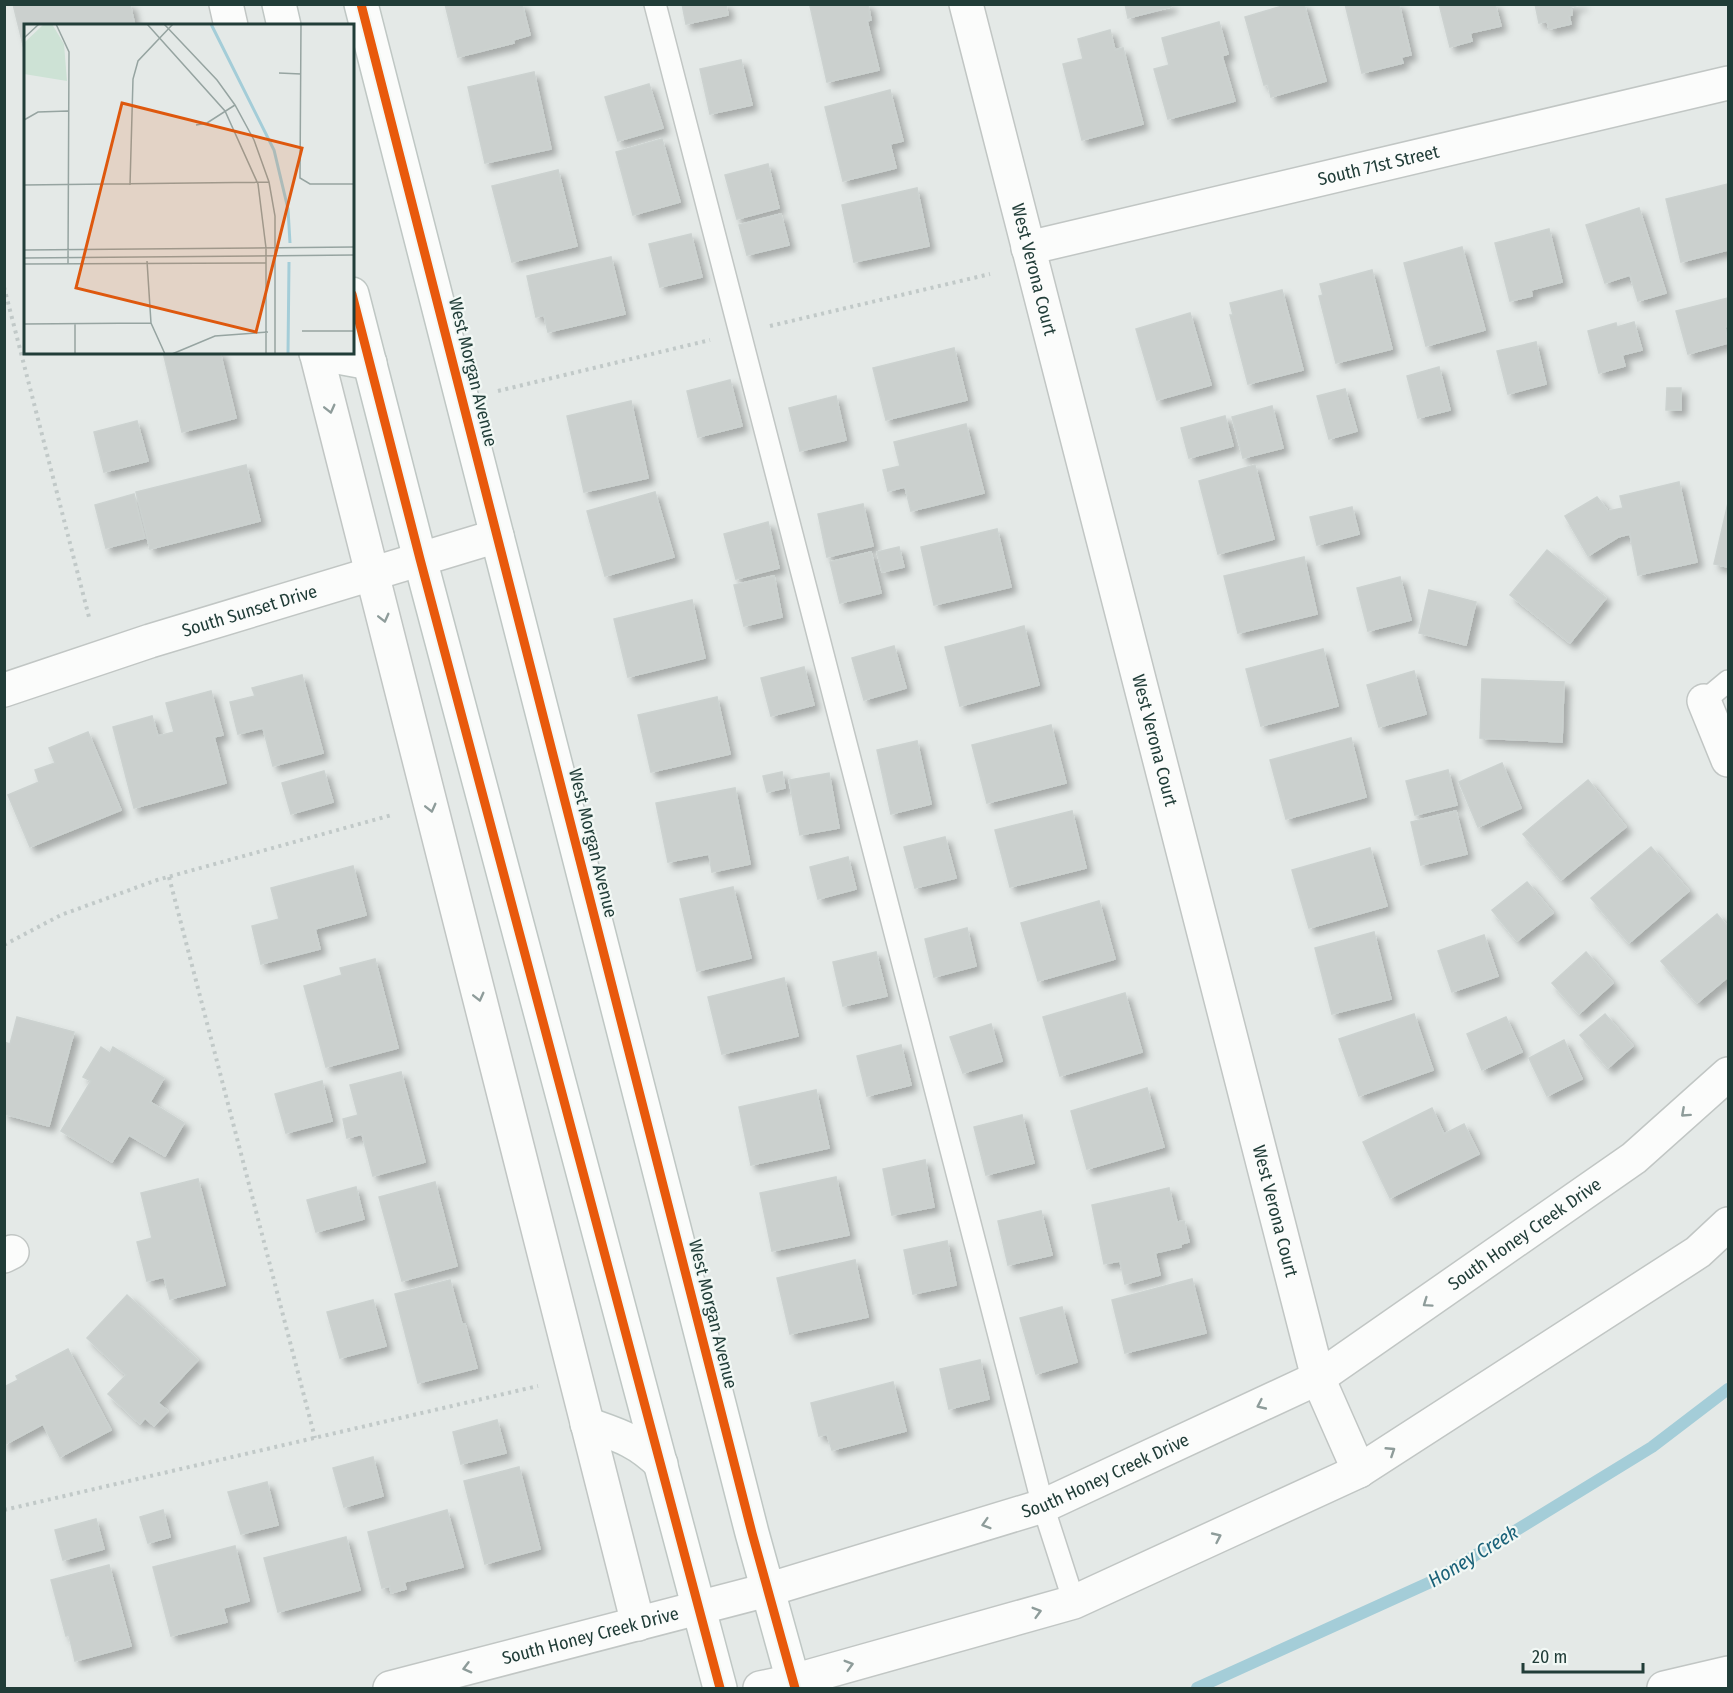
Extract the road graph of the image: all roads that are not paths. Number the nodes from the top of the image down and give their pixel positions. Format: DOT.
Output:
graph roads {
  1 [pos="226,4"];
  2 [pos="279,4"];
  3 [pos="361,4"];
  4 [pos="655,4"];
  5 [pos="966,4"];
  6 [pos="231,24"];
  7 [pos="284,24"];
  8 [pos="1728,83"];
  9 [pos="1028,248"];
  10 [pos="354,302"];
  11 [pos="316,354"];
  12 [pos="321,354"];
  13 [pos="370,363"];
  14 [pos="497,536"];
  15 [pos="420,559"];
  16 [pos="372,574"];
  17 [pos="4,690"];
  18 [pos="1716,691"];
  19 [pos="1728,759"];
  20 [pos="1728,1074"];
  21 [pos="1728,1224"];
  22 [pos="1318,1378"];
  23 [pos="587,1424"];
  24 [pos="661,1464"];
  25 [pos="1359,1471"];
  26 [pos="1043,1506"];
  27 [pos="767,1590"];
  28 [pos="1074,1602"];
  29 [pos="699,1608"];
  30 [pos="638,1624"];
  31 [pos="1728,1673"];
  32 [pos="794,1685"];
  33 [pos="390,1689"];
  34 [pos="720,1689"];
  35 [pos="760,1689"];
  36 [pos="1664,1689"];
  1 -- 6 [label="street"];
  2 -- 7 [label="street"];
  3 -- 14 [label="street, West Morgan Avenue"];
  4 -- 26 [label="lane"];
  5 -- 9 [label="street, West Verona Court"];
  8 -- 9 [label="street, South 71st Street"];
  9 -- 22 [label="street, West Verona Court"];
  10 -- 13 [label="street"];
  11 -- 16 [label="street, one-way"];
  12 -- 13 [label="street"];
  13 -- 15 [label="street"];
  14 -- 15 [label="street, South Sunset Drive"];
  14 -- 27 [label="street, West Morgan Avenue"];
  15 -- 16 [label="street, South Sunset Drive"];
  15 -- 24 [label="street"];
  16 -- 17 [label="street, South Sunset Drive"];
  16 -- 23 [label="street, one-way"];
  18 -- 19 [label="street"];
  20 -- 22 [label="street, South Honey Creek Drive, one-way"];
  25 -- 21 [label="street, one-way"];
  22 -- 25 [label="street, West Verona Court"];
  22 -- 26 [label="street, South Honey Creek Drive, one-way"];
  23 -- 24 [label="street"];
  23 -- 30 [label="street"];
  24 -- 29 [label="street"];
  28 -- 25 [label="street, one-way"];
  26 -- 27 [label="street, South Honey Creek Drive, one-way"];
  26 -- 28 [label="lane"];
  27 -- 29 [label="street, South Honey Creek Drive"];
  27 -- 32 [label="street, West Morgan Avenue"];
  32 -- 28 [label="street, one-way"];
  29 -- 30 [label="street, South Honey Creek Drive"];
  29 -- 34 [label="street"];
  30 -- 33 [label="street, South Honey Creek Drive, one-way"];
  31 -- 36 [label="street"];
  32 -- 35 [label="street"];
}
